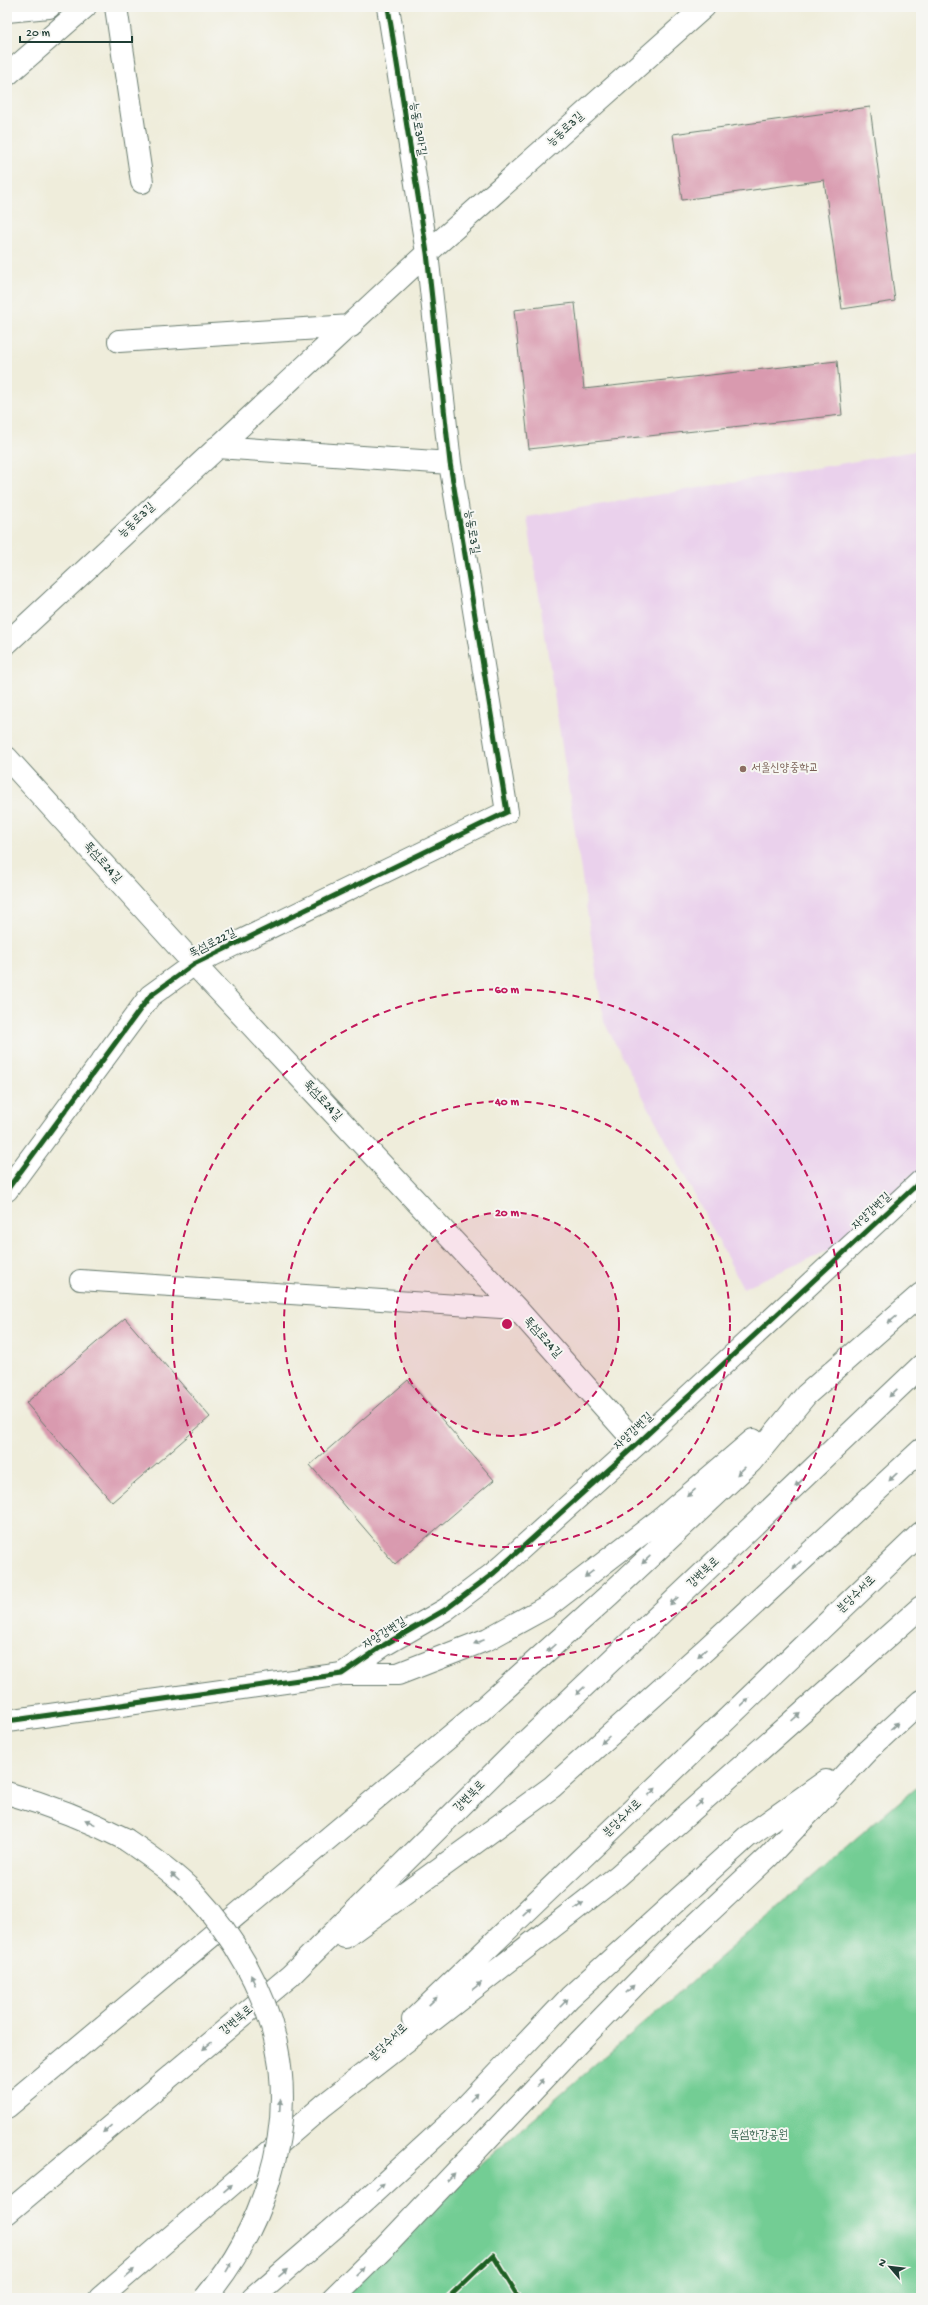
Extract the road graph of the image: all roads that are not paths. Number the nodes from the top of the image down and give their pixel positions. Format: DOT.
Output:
graph roads {
  1 [pos="49,7"];
  2 [pos="85,7"];
  3 [pos="116,7"];
  4 [pos="388,7"];
  5 [pos="704,7"];
  6 [pos="7,11"];
  7 [pos="7,76"];
  8 [pos="142,182"];
  9 [pos="427,253"];
  10 [pos="350,326"];
  11 [pos="119,342"];
  12 [pos="217,447"];
  13 [pos="450,463"];
  14 [pos="7,643"];
  15 [pos="7,758"];
  16 [pos="507,812"];
  17 [pos="194,964"];
  18 [pos="921,1181"];
  19 [pos="7,1190"];
  20 [pos="80,1280"];
  21 [pos="921,1294"];
  22 [pos="517,1310"];
  23 [pos="921,1366"];
  24 [pos="806,1395"];
  25 [pos="637,1444"];
  26 [pos="921,1450"];
  27 [pos="921,1533"];
  28 [pos="921,1607"];
  29 [pos="342,1674"];
  30 [pos="921,1701"];
  31 [pos="7,1721"];
  32 [pos="867,1751"];
  33 [pos="7,1793"];
  34 [pos="290,1976"];
  35 [pos="324,2105"];
  36 [pos="7,2107"];
  37 [pos="7,2213"];
  38 [pos="100,2298"];
  39 [pos="205,2298"];
  40 [pos="253,2298"];
  41 [pos="332,2298"];
  1 -- 6 [label="main road"];
  2 -- 7 [label="main road"];
  3 -- 8 [label="main road"];
  4 -- 9 [label="main road, 능동로3마길"];
  5 -- 9 [label="main road, 능동로3길"];
  9 -- 10 [label="main road, 능동로3길"];
  9 -- 13 [label="main road, 능동로3길"];
  10 -- 11 [label="main road"];
  10 -- 12 [label="main road, 능동로3길"];
  12 -- 13 [label="main road"];
  12 -- 14 [label="main road, 능동로3길"];
  13 -- 16 [label="main road, 능동로3길"];
  15 -- 17 [label="main road, 뚝섬로24길"];
  16 -- 17 [label="main road, 뚝섬로22길"];
  17 -- 19 [label="main road, 뚝섬로22길"];
  17 -- 22 [label="main road, 뚝섬로24길"];
  18 -- 25 [label="main road, 자양강변길"];
  20 -- 22 [label="lane"];
  21 -- 24 [label="main road, one-way"];
  22 -- 25 [label="main road, 뚝섬로24길"];
  23 -- 34 [label="main road, 강변북로, one-way"];
  24 -- 29 [label="main road, one-way"];
  24 -- 36 [label="main road, one-way"];
  25 -- 29 [label="main road, 자양강변길"];
  26 -- 34 [label="main road, one-way"];
  35 -- 27 [label="main road, 분당수서로, one-way"];
  35 -- 28 [label="main road, one-way"];
  29 -- 31 [label="main road"];
  32 -- 30 [label="main road, one-way"];
  40 -- 32 [label="main road, one-way"];
  41 -- 32 [label="main road, one-way"];
  39 -- 33 [label="main road, one-way, bridge"];
  34 -- 37 [label="main road, 강변북로, one-way"];
  38 -- 35 [label="main road, one-way"];
}
